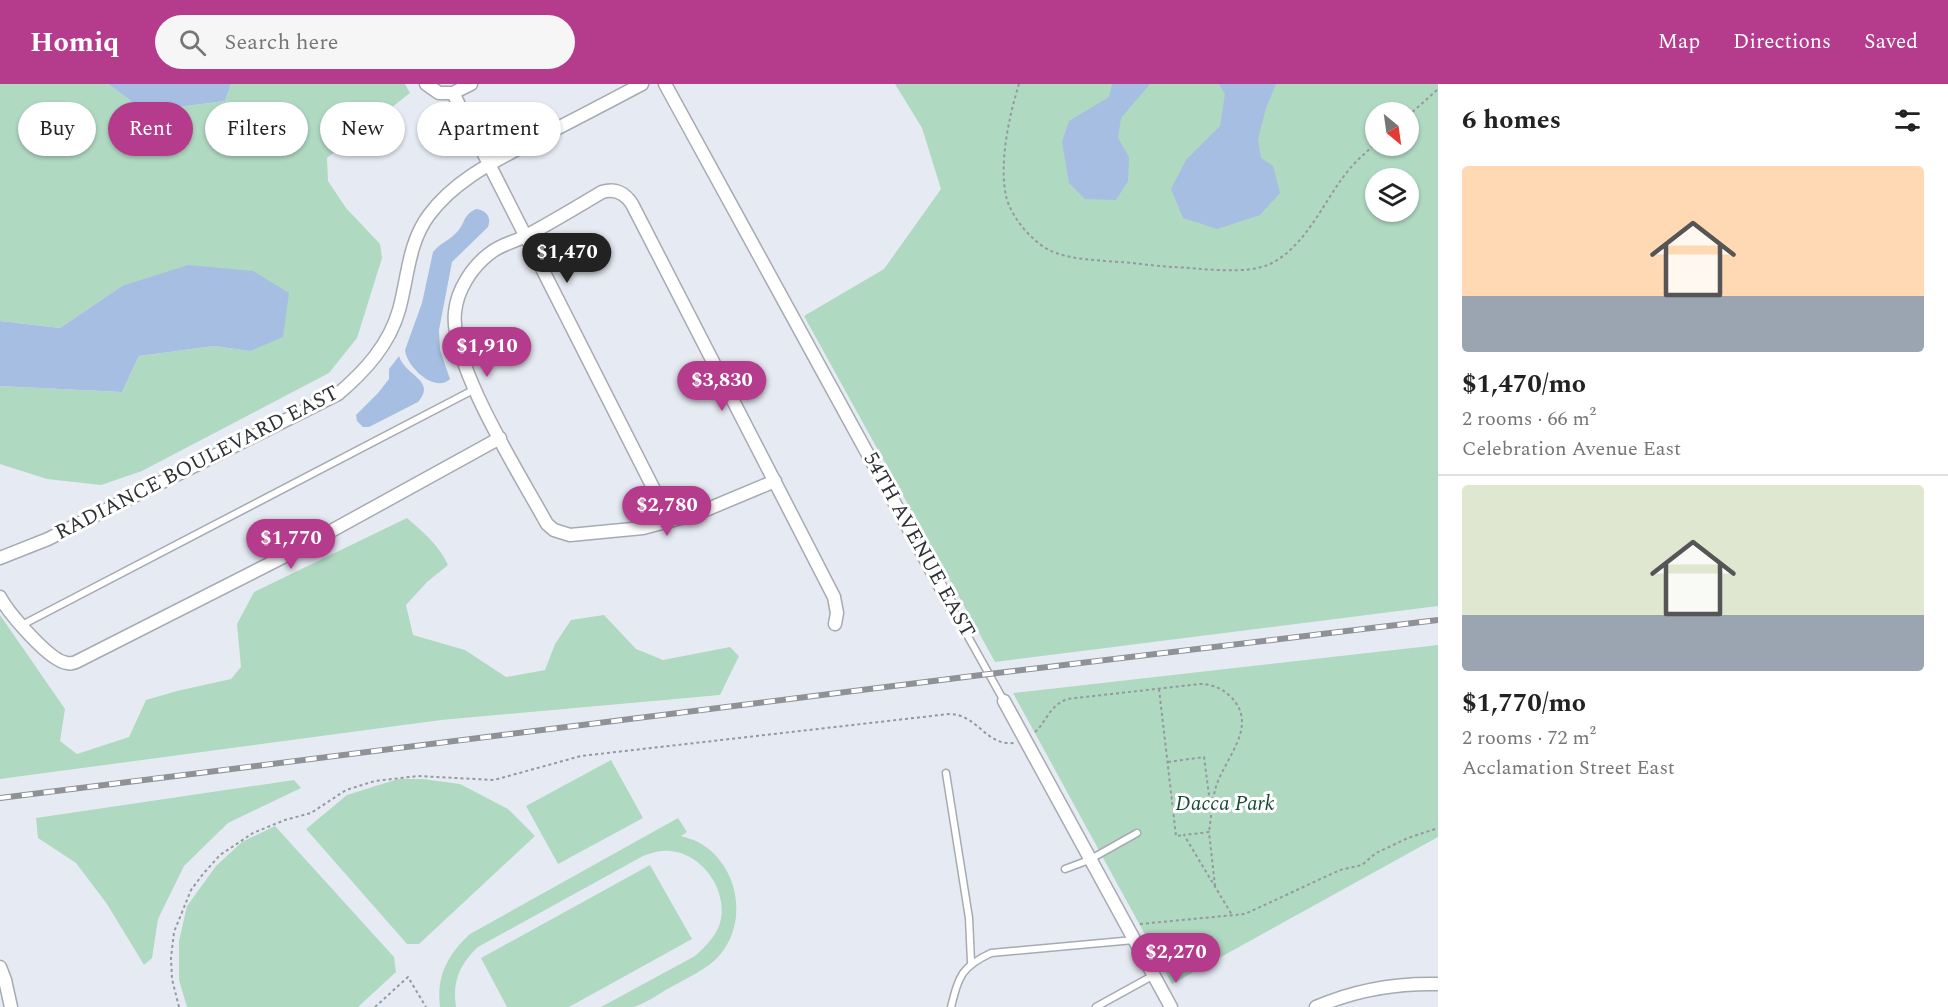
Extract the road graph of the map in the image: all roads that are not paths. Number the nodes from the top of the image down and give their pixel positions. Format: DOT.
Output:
graph roads {
  1 [pos="426,84"];
  2 [pos="471,84"];
  3 [pos="642,84"];
  4 [pos="665,84"];
  5 [pos="453,93"];
  6 [pos="488,165"];
  7 [pos="526,236"];
  8 [pos="475,389"];
  9 [pos="500,438"];
  10 [pos="775,481"];
  11 [pos="670,521"];
  12 [pos="0,558"];
  13 [pos="0,597"];
  14 [pos="951,606"];
  15 [pos="835,624"];
  16 [pos="21,625"];
  17 [pos="1004,701"];
  18 [pos="946,773"];
  19 [pos="1137,833"];
  20 [pos="1089,860"];
  21 [pos="1065,869"];
  22 [pos="1135,940"];
  23 [pos="971,962"];
  24 [pos="0,967"];
  25 [pos="1154,975"];
  26 [pos="1438,984"];
  27 [pos="11,1007"];
  28 [pos="951,1007"];
  29 [pos="1096,1007"];
  30 [pos="1171,1007"];
  31 [pos="1316,1007"];
  1 -- 5 [label="street"];
  2 -- 5 [label="street"];
  3 -- 6 [label="street, RADIANCE BOULEVARD EAST"];
  4 -- 14 [label="street, 54TH AVENUE EAST"];
  5 -- 6 [label="street"];
  6 -- 7 [label="street"];
  6 -- 12 [label="street, RADIANCE BOULEVARD EAST"];
  7 -- 8 [label="street"];
  7 -- 10 [label="street"];
  7 -- 11 [label="street"];
  8 -- 9 [label="street"];
  8 -- 16 [label="lane"];
  9 -- 11 [label="street"];
  9 -- 16 [label="street"];
  10 -- 11 [label="street"];
  10 -- 15 [label="street"];
  13 -- 16 [label="street"];
  14 -- 17 [label="lane, 54TH AVENUE EAST"];
  17 -- 20 [label="street, 54TH AVENUE EAST"];
  18 -- 23 [label="lane"];
  19 -- 20 [label="lane"];
  20 -- 21 [label="lane"];
  20 -- 22 [label="street, 54TH AVENUE EAST"];
  22 -- 23 [label="lane"];
  22 -- 25 [label="street, 54TH AVENUE EAST"];
  23 -- 28 [label="lane"];
  24 -- 27 [label="street"];
  25 -- 29 [label="lane"];
  25 -- 30 [label="street, 54TH AVENUE EAST"];
  26 -- 31 [label="street"];
}
